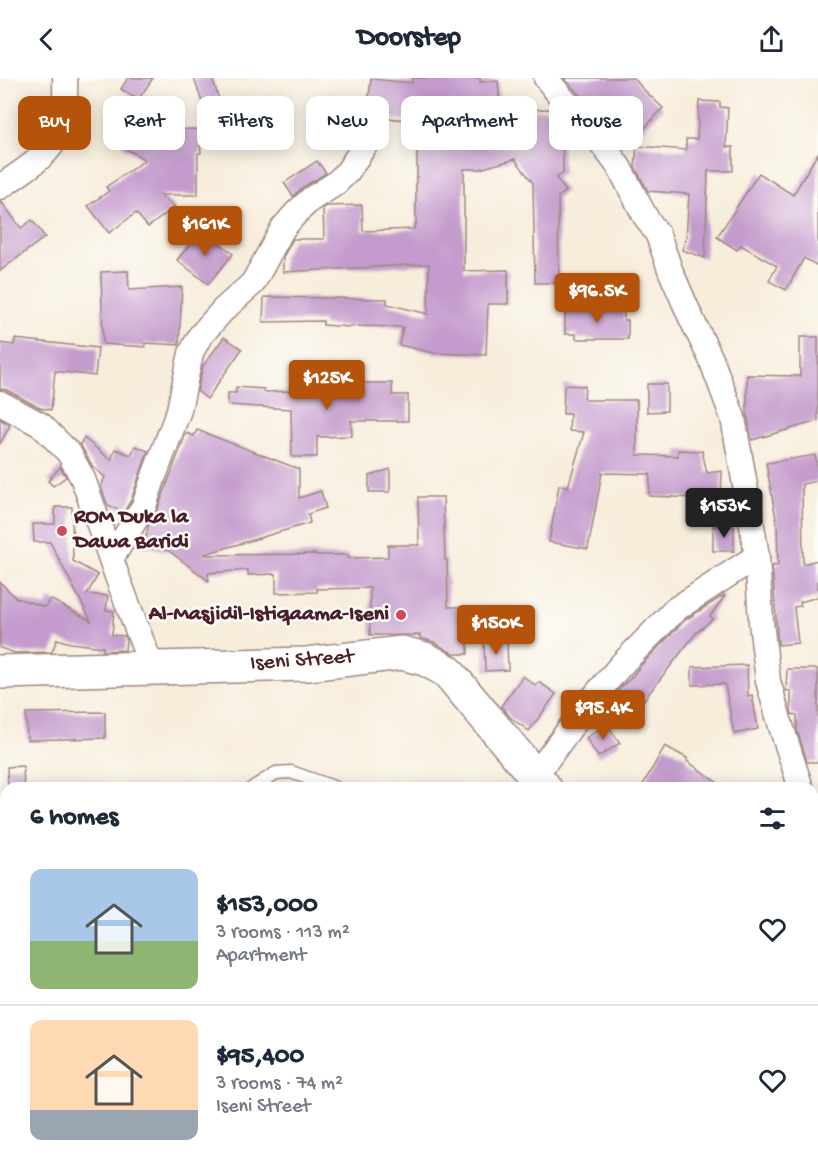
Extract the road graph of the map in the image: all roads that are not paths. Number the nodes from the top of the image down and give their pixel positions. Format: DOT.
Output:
graph roads {
  1 [pos="65,78"];
  2 [pos="546,78"];
  3 [pos="362,150"];
  4 [pos="0,187"];
  5 [pos="0,403"];
  6 [pos="757,556"];
  7 [pos="111,559"];
  8 [pos="152,668"];
  9 [pos="0,672"];
  10 [pos="262,782"];
  11 [pos="319,782"];
  12 [pos="540,782"];
  13 [pos="799,782"];
  1 -- 4 [label="street"];
  2 -- 6 [label="street"];
  3 -- 7 [label="street"];
  5 -- 7 [label="street"];
  6 -- 12 [label="street"];
  6 -- 13 [label="street"];
  7 -- 8 [label="street"];
  8 -- 9 [label="street, Iseni Street"];
  8 -- 12 [label="street, Iseni Street"];
  10 -- 11 [label="lane"];
}
